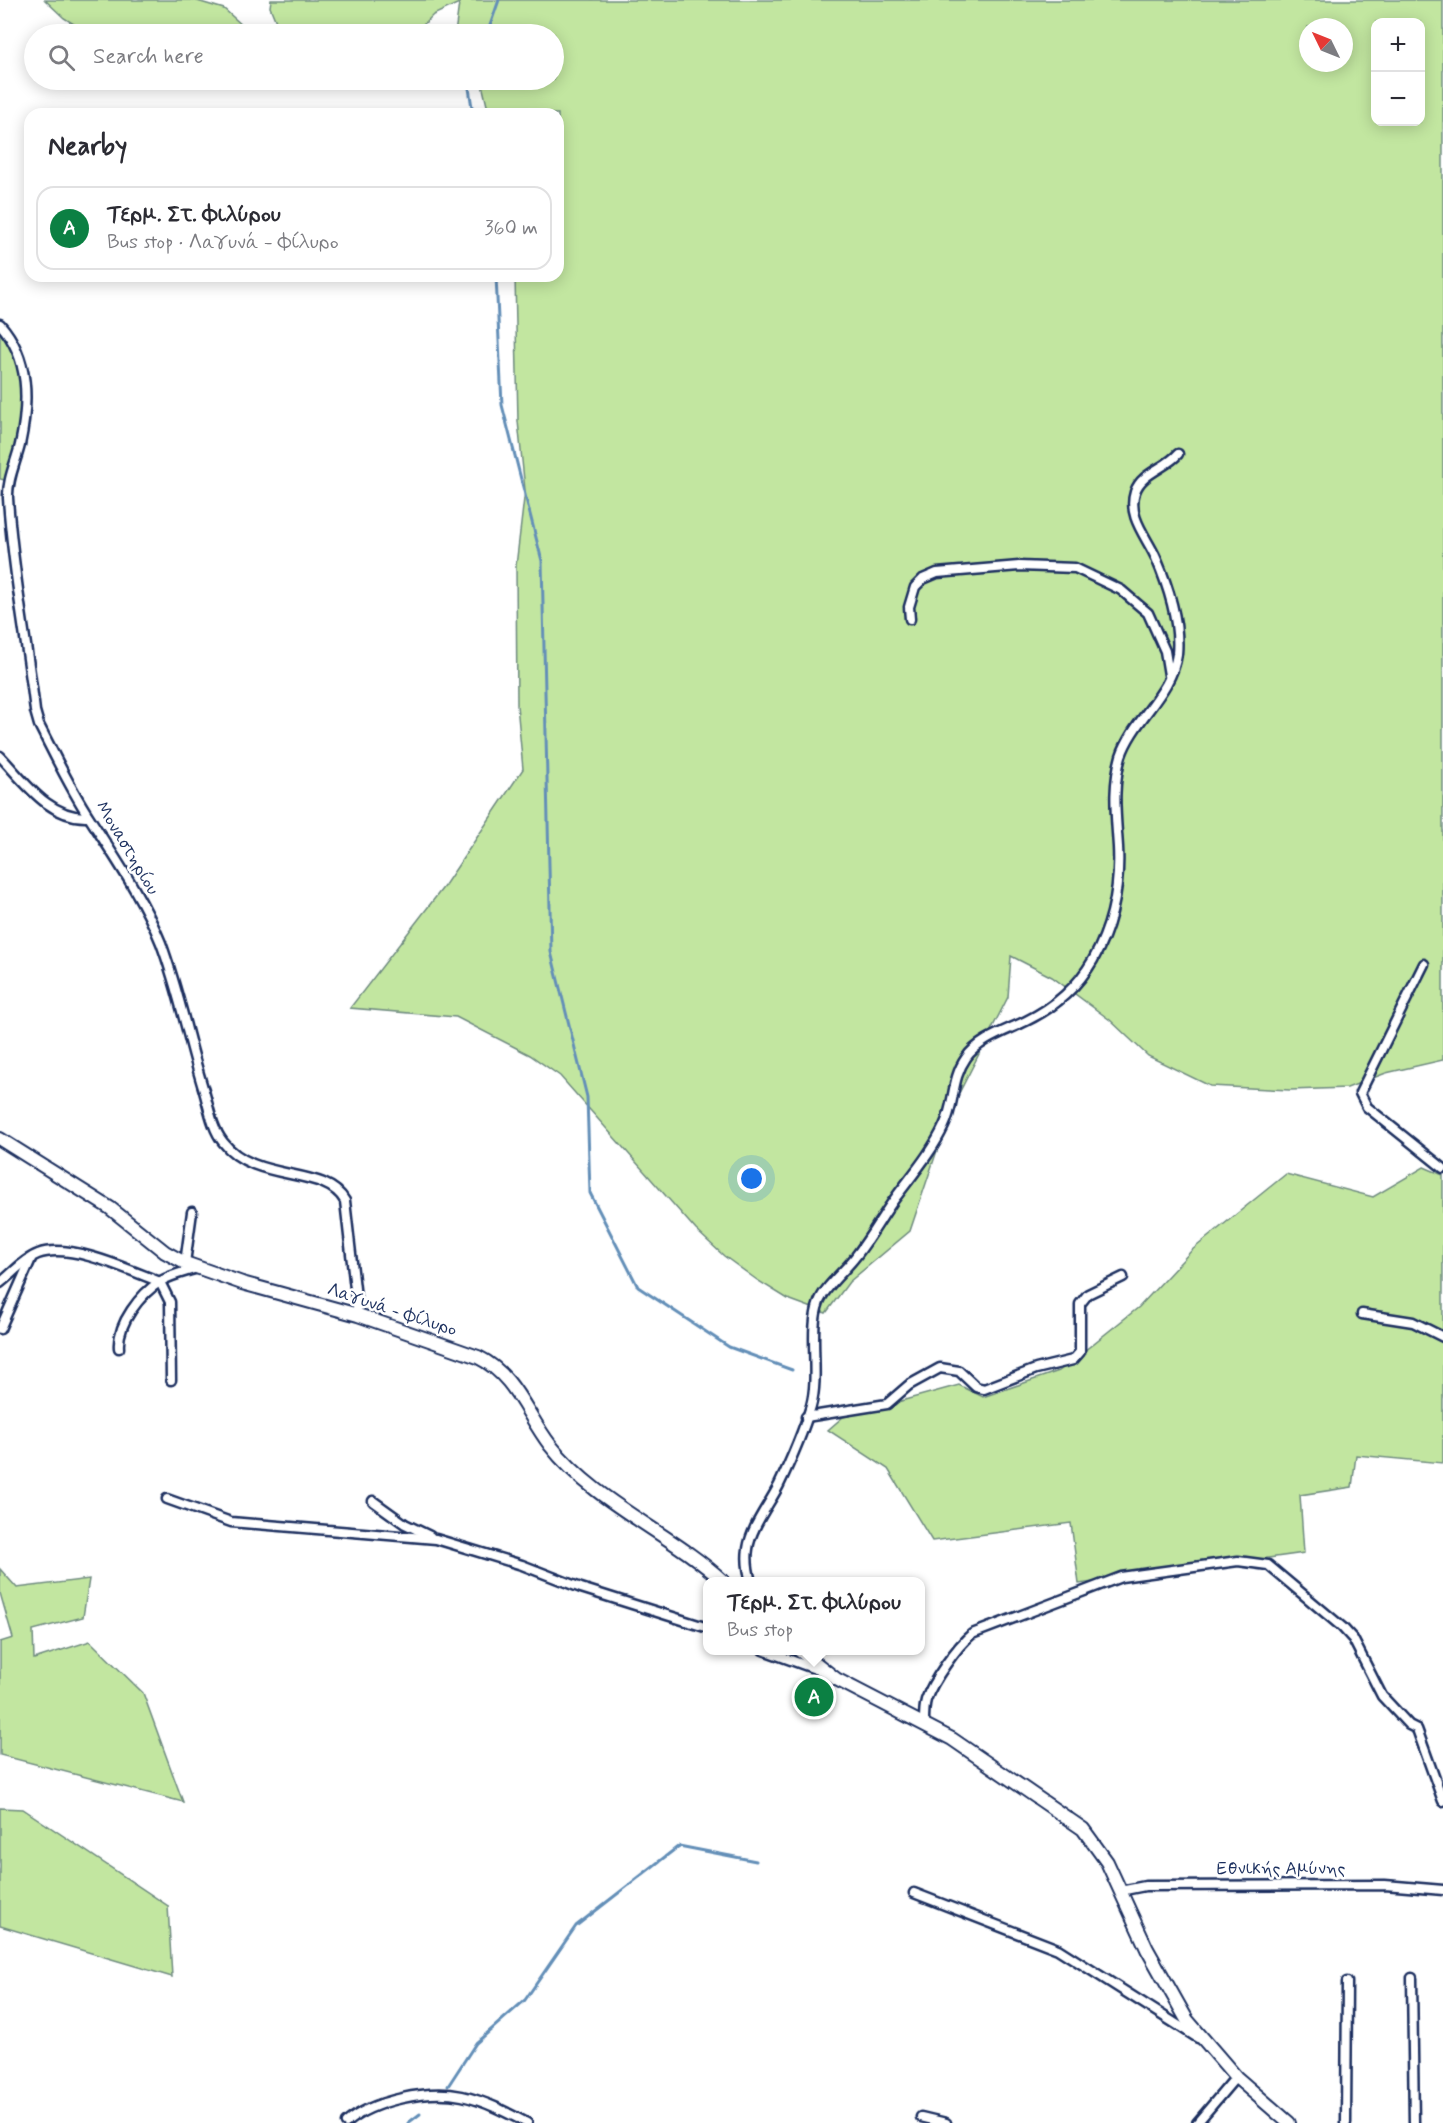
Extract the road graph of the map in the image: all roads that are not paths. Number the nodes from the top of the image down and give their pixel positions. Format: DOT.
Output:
graph roads {
  1 [pos="0,324"];
  2 [pos="1178,454"];
  3 [pos="910,619"];
  4 [pos="1169,675"];
  5 [pos="0,756"];
  6 [pos="88,817"];
  7 [pos="1424,964"];
  8 [pos="0,1139"];
  9 [pos="1443,1168"];
  10 [pos="192,1212"];
  11 [pos="31,1258"];
  12 [pos="191,1266"];
  13 [pos="1123,1277"];
  14 [pos="0,1282"];
  15 [pos="160,1282"];
  16 [pos="1362,1314"];
  17 [pos="358,1315"];
  18 [pos="0,1329"];
  19 [pos="1443,1337"];
  20 [pos="119,1348"];
  21 [pos="171,1380"];
  22 [pos="806,1417"];
  23 [pos="167,1499"];
  24 [pos="373,1501"];
  25 [pos="436,1539"];
  26 [pos="719,1577"];
  27 [pos="750,1577"];
  28 [pos="703,1626"];
  29 [pos="777,1655"];
  30 [pos="805,1655"];
  31 [pos="828,1673"];
  32 [pos="924,1723"];
  33 [pos="1443,1801"];
  34 [pos="1443,1890"];
  35 [pos="1120,1891"];
  36 [pos="914,1893"];
  37 [pos="1412,1978"];
  38 [pos="1347,1982"];
  39 [pos="1204,2041"];
  40 [pos="1236,2077"];
  41 [pos="921,2117"];
  42 [pos="346,2123"];
  43 [pos="527,2123"];
  44 [pos="946,2123"];
  45 [pos="1197,2123"];
  46 [pos="1289,2123"];
  47 [pos="1346,2123"];
  48 [pos="1414,2123"];
  1 -- 6 [label="street, Μοναστηρίου"];
  2 -- 4 [label="street"];
  3 -- 4 [label="street"];
  4 -- 22 [label="street"];
  5 -- 6 [label="street"];
  6 -- 17 [label="street, Μοναστηρίου"];
  7 -- 9 [label="street"];
  8 -- 12 [label="street, Λαγυνά - Φίλυρο"];
  10 -- 12 [label="street"];
  11 -- 14 [label="street"];
  11 -- 15 [label="street"];
  11 -- 18 [label="street"];
  12 -- 15 [label="street"];
  12 -- 17 [label="street, Λαγυνά - Φίλυρο"];
  13 -- 22 [label="street"];
  15 -- 20 [label="street"];
  15 -- 21 [label="street"];
  16 -- 19 [label="street"];
  17 -- 26 [label="street, Λαγυνά - Φίλυρο"];
  22 -- 27 [label="street"];
  23 -- 25 [label="street"];
  24 -- 25 [label="street"];
  25 -- 28 [label="street"];
  29 -- 31 [label="street"];
  30 -- 31 [label="street"];
  31 -- 32 [label="street"];
  32 -- 33 [label="street"];
  32 -- 35 [label="street"];
  34 -- 35 [label="street, Εθνικής Αμύνης"];
  35 -- 39 [label="street"];
  36 -- 39 [label="street"];
  37 -- 48 [label="street"];
  38 -- 47 [label="street"];
  39 -- 40 [label="street"];
  40 -- 45 [label="street"];
  40 -- 46 [label="street"];
  41 -- 44 [label="street"];
  42 -- 43 [label="street"];
}
